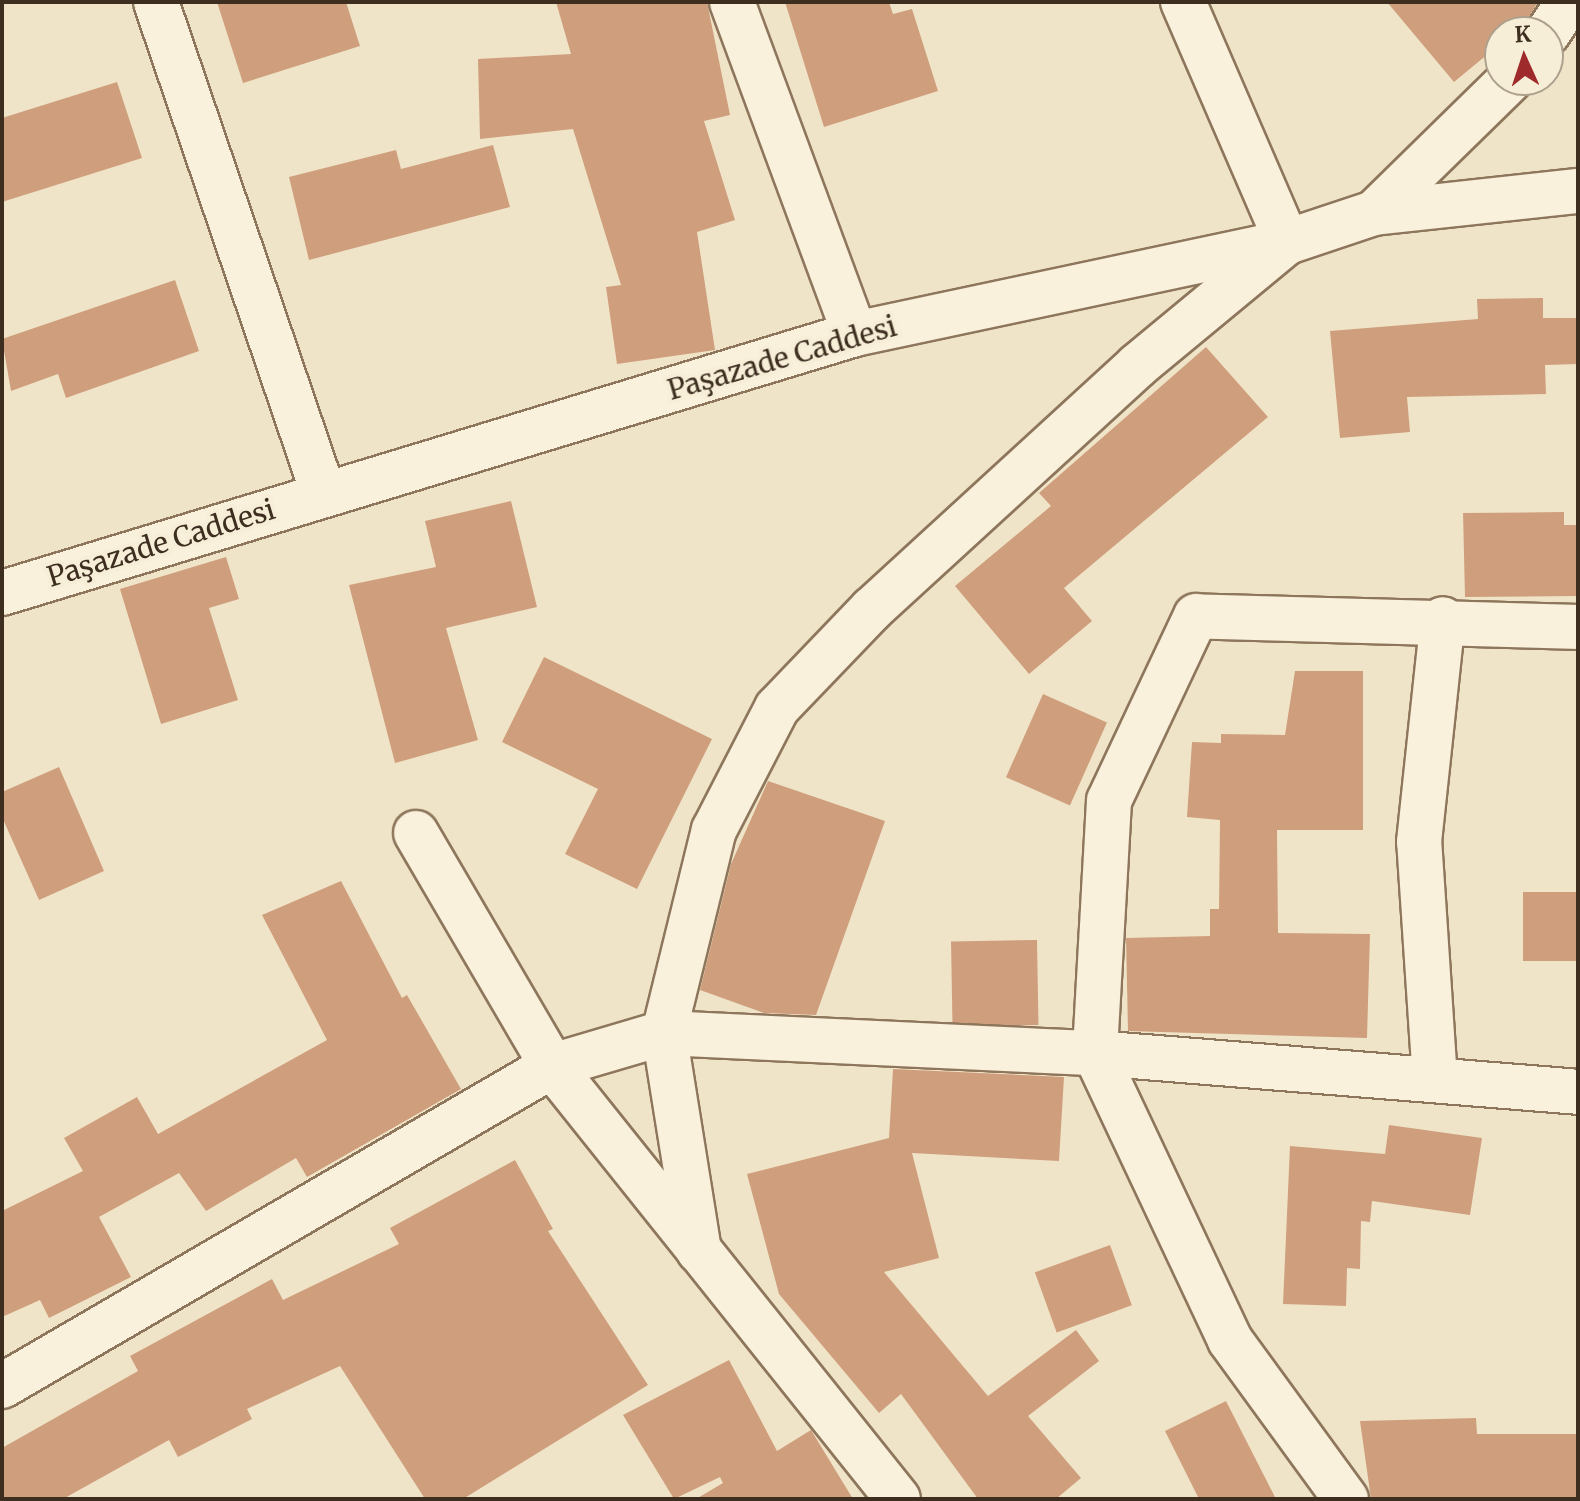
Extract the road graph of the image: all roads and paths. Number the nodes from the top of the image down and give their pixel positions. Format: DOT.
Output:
graph roads {
  1 [pos="156,2"];
  2 [pos="732,2"];
  3 [pos="1183,2"];
  4 [pos="1494,96"];
  5 [pos="1578,191"];
  6 [pos="1374,213"];
  7 [pos="1287,242"];
  8 [pos="855,334"];
  9 [pos="323,492"];
  10 [pos="2,593"];
  11 [pos="1443,619"];
  12 [pos="1578,627"];
  13 [pos="416,833"];
  14 [pos="664,1033"];
  15 [pos="1095,1053"];
  16 [pos="552,1066"];
  17 [pos="1435,1080"];
  18 [pos="1578,1092"];
  19 [pos="699,1251"];
  20 [pos="2,1386"];
  21 [pos="898,1499"];
  22 [pos="1346,1499"];
  1 -- 9 [label="street"];
  2 -- 8 [label="street"];
  3 -- 7 [label="street"];
  4 -- 6 [label="street"];
  5 -- 6 [label="street, Paşazade Caddesi"];
  6 -- 7 [label="street, Paşazade Caddesi"];
  7 -- 8 [label="street, Paşazade Caddesi"];
  7 -- 14 [label="street"];
  8 -- 9 [label="street, Paşazade Caddesi"];
  9 -- 10 [label="street, Paşazade Caddesi"];
  11 -- 12 [label="street"];
  11 -- 15 [label="street"];
  11 -- 17 [label="street"];
  13 -- 16 [label="street"];
  14 -- 15 [label="street"];
  14 -- 16 [label="street"];
  14 -- 19 [label="street"];
  15 -- 17 [label="street"];
  15 -- 22 [label="street"];
  16 -- 19 [label="street"];
  16 -- 20 [label="street"];
  17 -- 18 [label="street"];
  19 -- 21 [label="street"];
}
